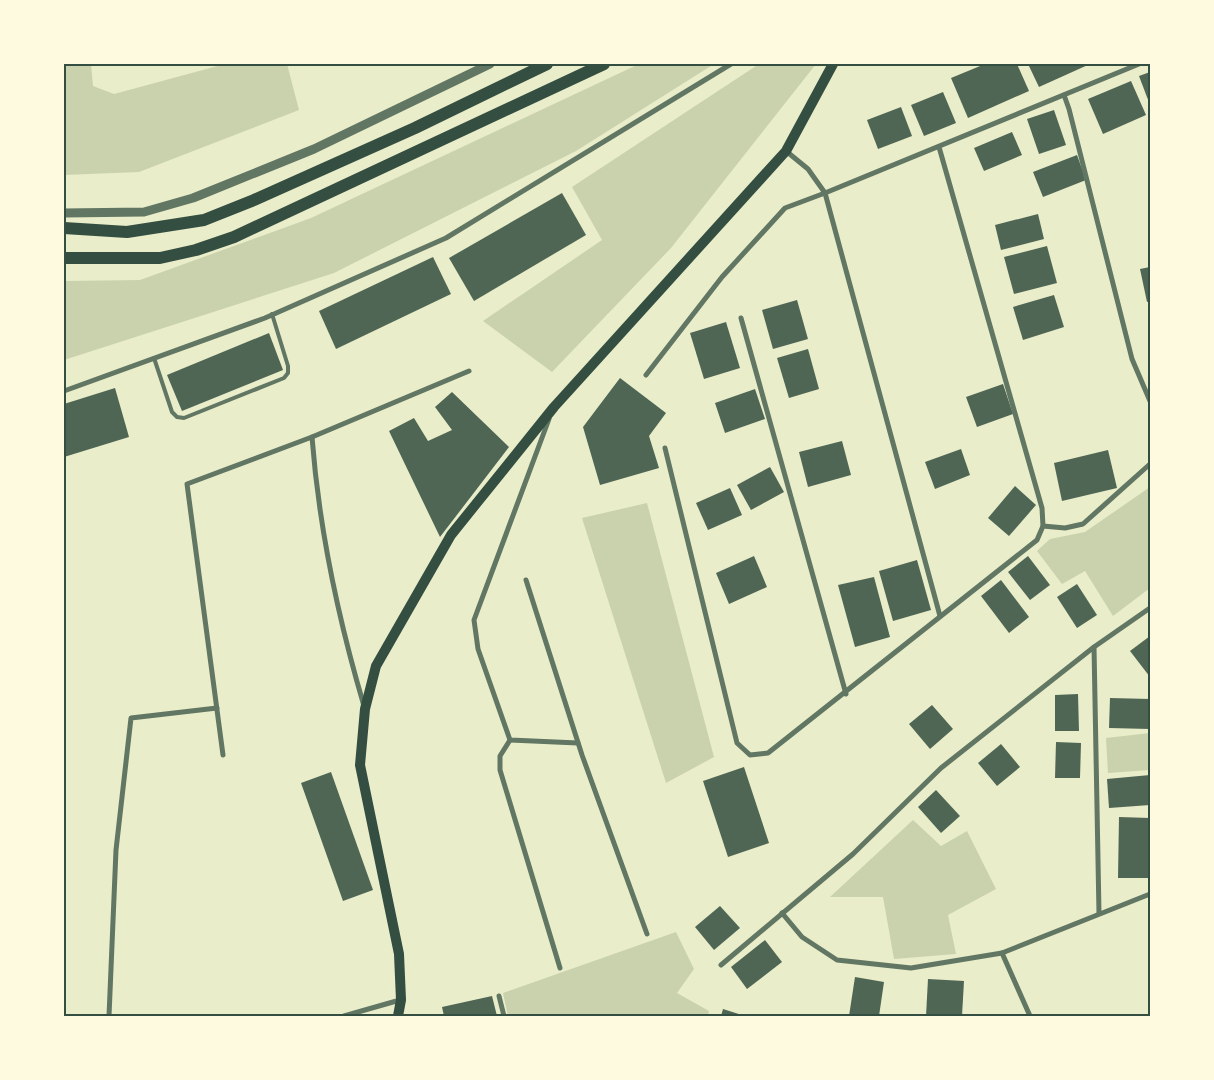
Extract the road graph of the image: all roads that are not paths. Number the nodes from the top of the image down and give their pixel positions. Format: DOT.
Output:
graph roads {
  1 [pos="490,64"];
  2 [pos="547,64"];
  3 [pos="604,64"];
  4 [pos="731,64"];
  5 [pos="833,64"];
  6 [pos="1139,64"];
  7 [pos="1064,95"];
  8 [pos="939,147"];
  9 [pos="786,151"];
  10 [pos="826,193"];
  11 [pos="64,213"];
  12 [pos="64,228"];
  13 [pos="64,258"];
  14 [pos="272,314"];
  15 [pos="741,318"];
  16 [pos="154,358"];
  17 [pos="469,371"];
  18 [pos="646,375"];
  19 [pos="64,391"];
  20 [pos="1150,401"];
  21 [pos="554,407"];
  22 [pos="312,437"];
  23 [pos="665,448"];
  24 [pos="1150,464"];
  25 [pos="1043,526"];
  26 [pos="526,580"];
  27 [pos="1150,608"];
  28 [pos="940,616"];
  29 [pos="1094,647"];
  30 [pos="846,694"];
  31 [pos="217,708"];
  32 [pos="365,709"];
  33 [pos="510,740"];
  34 [pos="578,743"];
  35 [pos="223,755"];
  36 [pos="1150,894"];
  37 [pos="782,913"];
  38 [pos="1099,913"];
  39 [pos="647,934"];
  40 [pos="1002,953"];
  41 [pos="721,964"];
  42 [pos="560,968"];
  43 [pos="499,996"];
  44 [pos="401,1000"];
  45 [pos="109,1016"];
  46 [pos="344,1016"];
  47 [pos="398,1016"];
  48 [pos="504,1016"];
  49 [pos="1030,1016"];
  1 -- 11 [label="street"];
  2 -- 12 [label="highway"];
  3 -- 13 [label="highway"];
  4 -- 14 [label="street"];
  5 -- 9 [label="main road"];
  6 -- 7 [label="street"];
  7 -- 8 [label="street"];
  7 -- 20 [label="street"];
  8 -- 10 [label="street"];
  8 -- 25 [label="street"];
  9 -- 10 [label="street"];
  9 -- 21 [label="main road"];
  10 -- 18 [label="street"];
  10 -- 28 [label="street"];
  14 -- 16 [label="street"];
  14 -- 16 [label="lane"];
  15 -- 30 [label="street"];
  16 -- 19 [label="street"];
  17 -- 22 [label="street"];
  21 -- 32 [label="main road"];
  21 -- 33 [label="street"];
  22 -- 31 [label="street"];
  22 -- 32 [label="street"];
  23 -- 30 [label="street"];
  24 -- 25 [label="street"];
  25 -- 28 [label="street"];
  26 -- 34 [label="street"];
  27 -- 29 [label="street"];
  28 -- 30 [label="street"];
  29 -- 37 [label="street"];
  29 -- 38 [label="street"];
  31 -- 35 [label="street"];
  31 -- 45 [label="street"];
  32 -- 44 [label="main road"];
  33 -- 34 [label="street"];
  33 -- 42 [label="street"];
  34 -- 39 [label="street"];
  36 -- 38 [label="street"];
  37 -- 40 [label="street"];
  37 -- 41 [label="street"];
  38 -- 40 [label="street"];
  40 -- 49 [label="street"];
  43 -- 48 [label="street"];
  44 -- 46 [label="street"];
  44 -- 47 [label="main road"];
}
